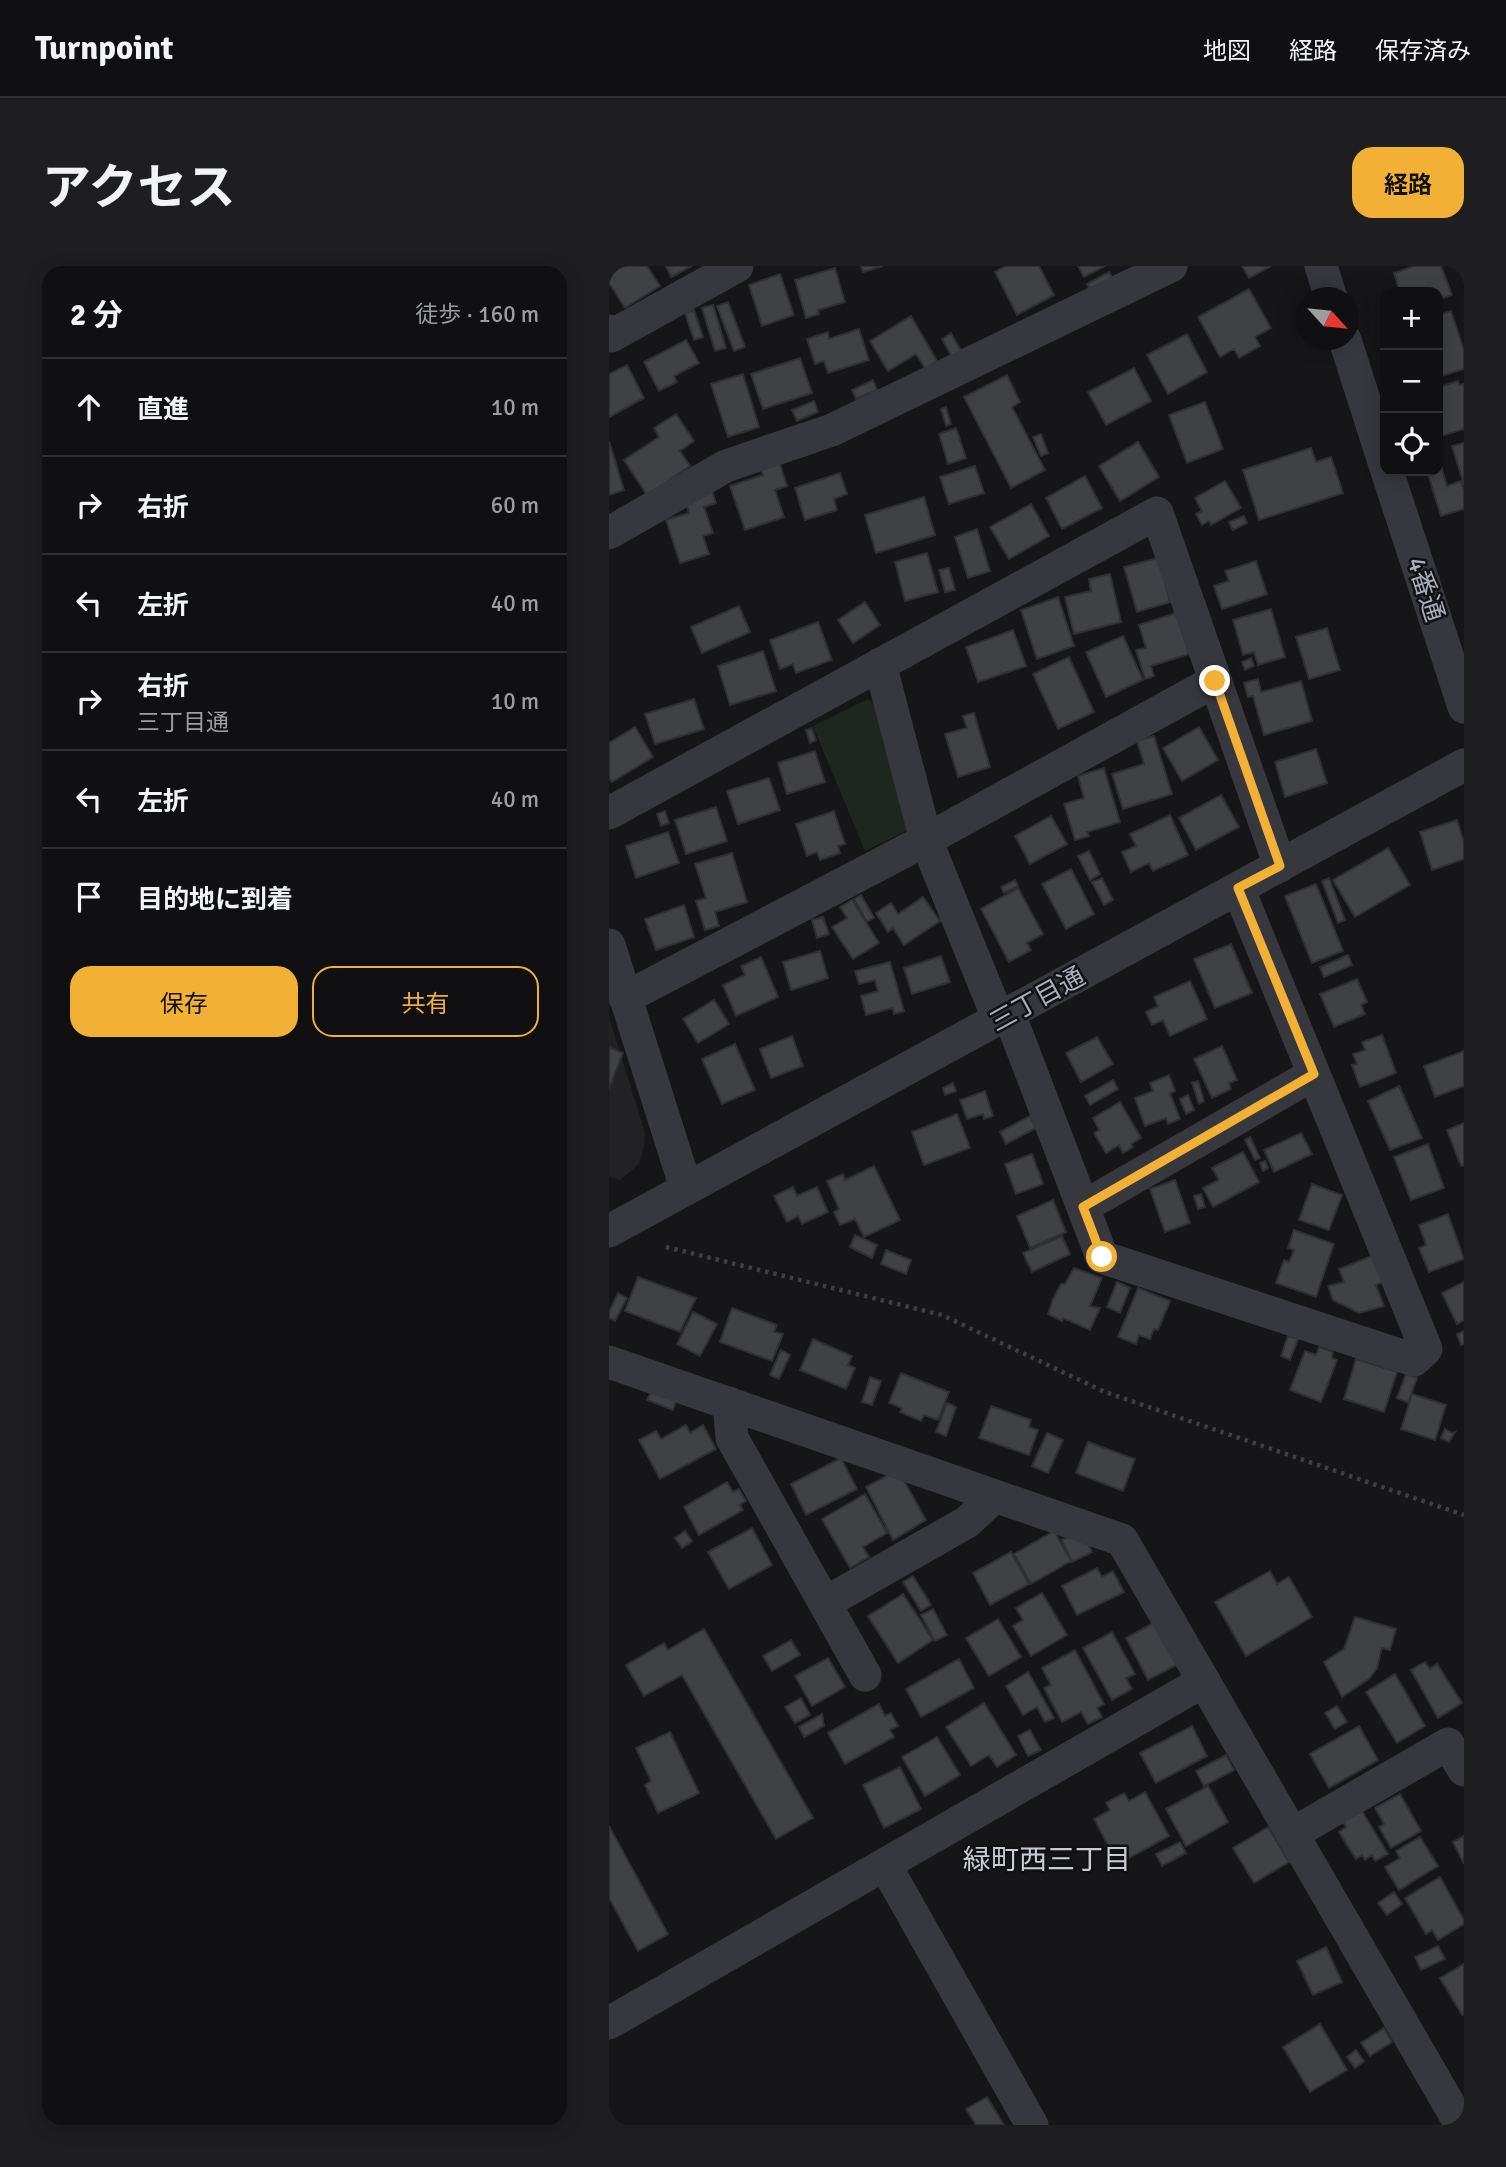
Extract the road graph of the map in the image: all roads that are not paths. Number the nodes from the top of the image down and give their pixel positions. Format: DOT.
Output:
graph roads {
  1 [pos="737,266"];
  2 [pos="1171,266"];
  3 [pos="1321,266"];
  4 [pos="1328,287"];
  5 [pos="609,331"];
  6 [pos="1348,350"];
  7 [pos="1380,449"];
  8 [pos="1389,476"];
  9 [pos="609,533"];
  10 [pos="880,664"];
  11 [pos="1215,681"];
  12 [pos="1464,707"];
  13 [pos="1464,765"];
  14 [pos="609,813"];
  15 [pos="926,840"];
  16 [pos="1280,866"];
  17 [pos="1238,888"];
  18 [pos="609,945"];
  19 [pos="625,998"];
  20 [pos="1004,1017"];
  21 [pos="1314,1074"];
  22 [pos="685,1188"];
  23 [pos="1083,1207"];
  24 [pos="609,1231"];
  25 [pos="609,1362"];
  26 [pos="729,1403"];
  27 [pos="995,1496"];
  28 [pos="825,1603"];
  29 [pos="865,1675"];
  30 [pos="1204,1681"];
  31 [pos="1464,1770"];
  32 [pos="1292,1834"];
  33 [pos="885,1865"];
  34 [pos="609,2023"];
  35 [pos="1032,2125"];
  36 [pos="1461,2125"];
  1 -- 5 [label="street"];
  2 -- 9 [label="street"];
  3 -- 4 [label="street"];
  6 -- 7 [label="street"];
  8 -- 12 [label="street, 4番通"];
  10 -- 11 [label="street"];
  10 -- 14 [label="street"];
  10 -- 15 [label="street"];
  11 -- 15 [label="street"];
  11 -- 16 [label="street"];
  13 -- 16 [label="street, 三丁目通"];
  15 -- 19 [label="street"];
  15 -- 20 [label="street"];
  16 -- 17 [label="street, 三丁目通"];
  17 -- 20 [label="street, 三丁目通"];
  17 -- 21 [label="street"];
  18 -- 19 [label="street"];
  19 -- 22 [label="street"];
  20 -- 22 [label="street, 三丁目通"];
  20 -- 23 [label="street"];
  21 -- 23 [label="street"];
  21 -- 23 [label="street"];
  22 -- 24 [label="street, 三丁目通"];
  25 -- 26 [label="street"];
  26 -- 27 [label="street"];
  26 -- 28 [label="street"];
  27 -- 28 [label="street"];
  27 -- 30 [label="street"];
  28 -- 29 [label="street"];
  30 -- 32 [label="street"];
  30 -- 33 [label="street"];
  31 -- 32 [label="street"];
  32 -- 36 [label="street"];
  33 -- 34 [label="street"];
  33 -- 35 [label="street"];
}
